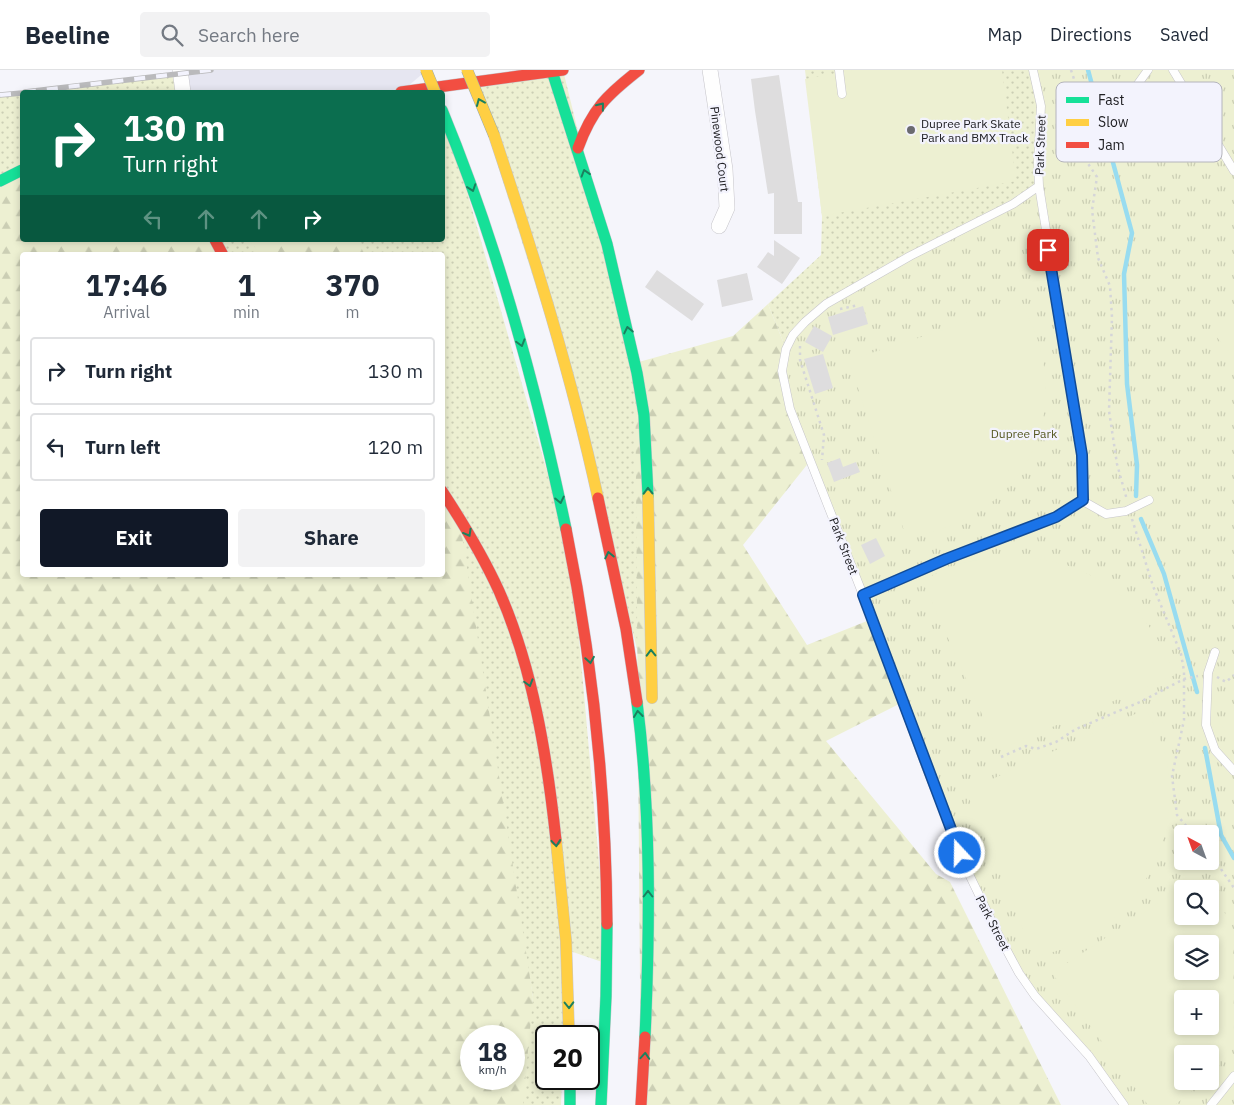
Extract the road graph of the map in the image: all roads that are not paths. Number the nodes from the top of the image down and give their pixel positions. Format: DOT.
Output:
graph roads {
  1 [pos="180,70"];
  2 [pos="426,70"];
  3 [pos="467,70"];
  4 [pos="639,70"];
  5 [pos="710,70"];
  6 [pos="839,70"];
  7 [pos="1033,70"];
  8 [pos="1148,70"];
  9 [pos="1173,70"];
  10 [pos="558,71"];
  11 [pos="1139,82"];
  12 [pos="1180,82"];
  13 [pos="183,90"];
  14 [pos="416,90"];
  15 [pos="434,90"];
  16 [pos="842,94"];
  17 [pos="445,117"];
  18 [pos="578,148"];
  19 [pos="1222,152"];
  20 [pos="20,171"];
  21 [pos="1234,171"];
  22 [pos="0,181"];
  23 [pos="1039,186"];
  24 [pos="718,226"];
  25 [pos="445,495"];
  26 [pos="1083,500"];
  27 [pos="1149,500"];
  28 [pos="863,595"];
  29 [pos="1215,652"];
  30 [pos="1234,771"];
  31 [pos="646,807"];
  32 [pos="569,1025"];
  33 [pos="1234,1076"];
  34 [pos="570,1090"];
  35 [pos="570,1105"];
  36 [pos="601,1105"];
  37 [pos="641,1105"];
  38 [pos="1124,1105"];
  39 [pos="1212,1105"];
  1 -- 13 [label="street"];
  2 -- 15 [label="main road, bridge"];
  31 -- 3 [label="main road, one-way, bridge"];
  18 -- 4 [label="main road, one-way"];
  5 -- 24 [label="street, Pinewood Court"];
  6 -- 16 [label="lane"];
  7 -- 23 [label="lane, Park Street"];
  8 -- 11 [label="lane"];
  9 -- 12 [label="lane"];
  10 -- 14 [label="main road"];
  10 -- 18 [label="main road"];
  17 -- 36 [label="main road, one-way"];
  31 -- 18 [label="main road, one-way"];
  19 -- 21 [label="lane"];
  20 -- 22 [label="main road"];
  23 -- 26 [label="lane"];
  23 -- 28 [label="lane, Park Street"];
  25 -- 32 [label="main road, one-way"];
  26 -- 27 [label="lane"];
  26 -- 28 [label="lane"];
  28 -- 38 [label="lane, Park Street"];
  29 -- 30 [label="lane"];
  37 -- 31 [label="main road, one-way"];
  33 -- 39 [label="lane"];
  34 -- 35 [label="main road"];
}
